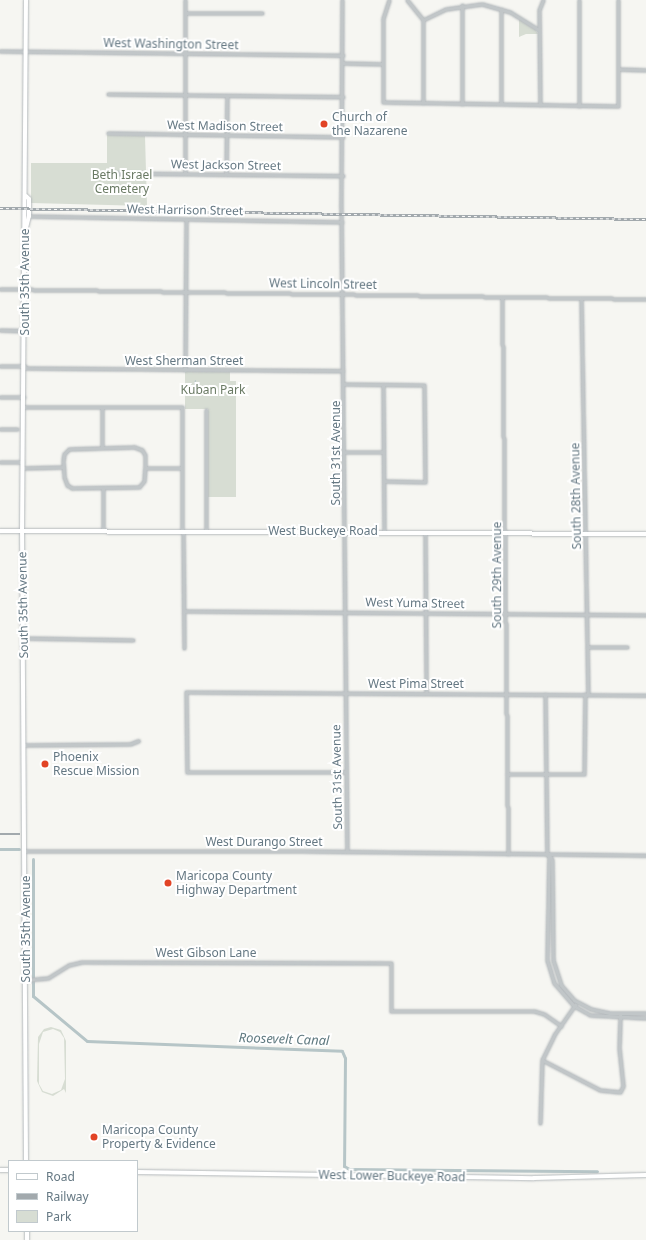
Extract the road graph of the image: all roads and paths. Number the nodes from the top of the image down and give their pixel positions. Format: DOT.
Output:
graph roads {
  1 [pos="26,0"];
  2 [pos="185,0"];
  3 [pos="342,0"];
  4 [pos="389,0"];
  5 [pos="406,0"];
  6 [pos="543,0"];
  7 [pos="579,0"];
  8 [pos="618,0"];
  9 [pos="462,5"];
  10 [pos="501,9"];
  11 [pos="185,13"];
  12 [pos="262,13"];
  13 [pos="423,20"];
  14 [pos="540,30"];
  15 [pos="0,51"];
  16 [pos="26,51"];
  17 [pos="185,53"];
  18 [pos="343,55"];
  19 [pos="343,63"];
  20 [pos="383,64"];
  21 [pos="618,69"];
  22 [pos="646,70"];
  23 [pos="108,94"];
  24 [pos="185,95"];
  25 [pos="227,96"];
  26 [pos="343,98"];
  27 [pos="423,103"];
  28 [pos="462,104"];
  29 [pos="501,104"];
  30 [pos="540,105"];
  31 [pos="579,106"];
  32 [pos="108,133"];
  33 [pos="185,134"];
  34 [pos="227,135"];
  35 [pos="343,136"];
  36 [pos="108,173"];
  37 [pos="185,173"];
  38 [pos="226,174"];
  39 [pos="343,176"];
  40 [pos="26,196"];
  41 [pos="29,216"];
  42 [pos="186,219"];
  43 [pos="342,222"];
  44 [pos="26,228"];
  45 [pos="0,289"];
  46 [pos="25,290"];
  47 [pos="185,292"];
  48 [pos="342,294"];
  49 [pos="502,296"];
  50 [pos="581,298"];
  51 [pos="646,298"];
  52 [pos="0,330"];
  53 [pos="25,330"];
  54 [pos="0,366"];
  55 [pos="25,367"];
  56 [pos="185,370"];
  57 [pos="343,371"];
  58 [pos="344,384"];
  59 [pos="383,385"];
  60 [pos="0,397"];
  61 [pos="24,397"];
  62 [pos="24,407"];
  63 [pos="102,407"];
  64 [pos="206,410"];
  65 [pos="0,429"];
  66 [pos="17,429"];
  67 [pos="102,448"];
  68 [pos="344,452"];
  69 [pos="384,452"];
  70 [pos="0,462"];
  71 [pos="23,462"];
  72 [pos="63,467"];
  73 [pos="23,468"];
  74 [pos="145,468"];
  75 [pos="182,468"];
  76 [pos="384,481"];
  77 [pos="103,488"];
  78 [pos="0,531"];
  79 [pos="22,531"];
  80 [pos="103,531"];
  81 [pos="182,531"];
  82 [pos="206,531"];
  83 [pos="345,531"];
  84 [pos="384,531"];
  85 [pos="425,532"];
  86 [pos="506,532"];
  87 [pos="586,534"];
  88 [pos="646,534"];
  89 [pos="184,611"];
  90 [pos="345,611"];
  91 [pos="426,612"];
  92 [pos="506,613"];
  93 [pos="586,614"];
  94 [pos="646,615"];
  95 [pos="23,638"];
  96 [pos="132,640"];
  97 [pos="587,647"];
  98 [pos="627,647"];
  99 [pos="184,648"];
  100 [pos="345,692"];
  101 [pos="426,693"];
  102 [pos="507,693"];
  103 [pos="545,694"];
  104 [pos="586,694"];
  105 [pos="646,695"];
  106 [pos="138,741"];
  107 [pos="24,745"];
  108 [pos="346,772"];
  109 [pos="507,774"];
  110 [pos="546,774"];
  111 [pos="347,851"];
  112 [pos="25,852"];
  113 [pos="508,854"];
  114 [pos="548,855"];
  115 [pos="646,855"];
  116 [pos="26,980"];
  117 [pos="577,1002"];
  118 [pos="574,1006"];
  119 [pos="620,1013"];
  120 [pos="646,1013"];
  121 [pos="620,1018"];
  122 [pos="646,1018"];
  123 [pos="561,1026"];
  124 [pos="542,1060"];
  125 [pos="540,1123"];
  126 [pos="26,1160"];
  127 [pos="138,1172"];
  128 [pos="646,1175"];
  1 -- 16 [label="main road, South 35th Avenue"];
  2 -- 11 [label="street"];
  3 -- 18 [label="street, South 31st Avenue"];
  4 -- 20 [label="street"];
  5 -- 13 [label="street"];
  6 -- 14 [label="street"];
  7 -- 31 [label="street"];
  8 -- 21 [label="street"];
  9 -- 10 [label="street"];
  9 -- 13 [label="street"];
  9 -- 28 [label="street"];
  10 -- 14 [label="street"];
  10 -- 29 [label="street"];
  11 -- 12 [label="street"];
  11 -- 17 [label="street"];
  13 -- 27 [label="street"];
  14 -- 30 [label="street"];
  15 -- 16 [label="street, West Washington Street"];
  16 -- 17 [label="street, West Washington Street"];
  16 -- 40 [label="main road, South 35th Avenue"];
  17 -- 18 [label="street, West Washington Street"];
  17 -- 24 [label="street"];
  18 -- 19 [label="street, South 31st Avenue"];
  19 -- 20 [label="street"];
  19 -- 26 [label="street, South 31st Avenue"];
  20 -- 27 [label="street"];
  21 -- 22 [label="street"];
  21 -- 31 [label="street"];
  23 -- 24 [label="street"];
  24 -- 25 [label="street"];
  24 -- 33 [label="street"];
  25 -- 26 [label="street"];
  25 -- 34 [label="street"];
  26 -- 35 [label="street, South 31st Avenue"];
  27 -- 28 [label="street"];
  28 -- 29 [label="street"];
  29 -- 30 [label="street"];
  30 -- 31 [label="street"];
  32 -- 33 [label="street, West Madison Street"];
  33 -- 34 [label="street, West Madison Street"];
  33 -- 37 [label="street"];
  34 -- 35 [label="street, West Madison Street"];
  34 -- 38 [label="street"];
  35 -- 39 [label="street, South 31st Avenue"];
  36 -- 37 [label="street, West Jackson Street"];
  37 -- 38 [label="street, West Jackson Street"];
  38 -- 39 [label="street, West Jackson Street"];
  39 -- 43 [label="street, South 31st Avenue"];
  40 -- 41 [label="main road"];
  40 -- 44 [label="main road, South 35th Avenue"];
  41 -- 42 [label="street, West Harrison Street"];
  41 -- 44 [label="main road"];
  42 -- 43 [label="street, West Harrison Street"];
  42 -- 47 [label="street"];
  43 -- 48 [label="street, South 31st Avenue"];
  44 -- 46 [label="main road, South 35th Avenue"];
  45 -- 46 [label="street, West Lincoln Street"];
  46 -- 47 [label="street, West Lincoln Street"];
  46 -- 53 [label="main road, South 35th Avenue"];
  47 -- 48 [label="street, West Lincoln Street"];
  47 -- 56 [label="street"];
  48 -- 49 [label="street, West Lincoln Street"];
  48 -- 57 [label="street, South 31st Avenue"];
  49 -- 50 [label="street, West Lincoln Street"];
  49 -- 86 [label="street, South 29th Avenue"];
  50 -- 51 [label="street, West Lincoln Street"];
  50 -- 87 [label="street, South 28th Avenue"];
  52 -- 53 [label="street"];
  53 -- 55 [label="main road, South 35th Avenue"];
  54 -- 55 [label="street, West Sherman Street"];
  55 -- 56 [label="street, West Sherman Street"];
  55 -- 61 [label="main road, South 35th Avenue"];
  56 -- 57 [label="street, West Sherman Street"];
  57 -- 58 [label="street, South 31st Avenue"];
  58 -- 59 [label="street"];
  58 -- 68 [label="street, South 31st Avenue"];
  59 -- 69 [label="street"];
  59 -- 76 [label="street"];
  60 -- 61 [label="street"];
  61 -- 62 [label="main road, South 35th Avenue"];
  62 -- 63 [label="street"];
  62 -- 71 [label="main road, South 35th Avenue"];
  63 -- 67 [label="street"];
  63 -- 75 [label="street"];
  64 -- 82 [label="street"];
  65 -- 66 [label="street"];
  67 -- 72 [label="street"];
  67 -- 74 [label="street"];
  68 -- 69 [label="street"];
  68 -- 83 [label="street, South 31st Avenue"];
  69 -- 76 [label="street"];
  70 -- 71 [label="street"];
  71 -- 73 [label="main road, South 35th Avenue"];
  72 -- 73 [label="street"];
  72 -- 77 [label="street"];
  73 -- 79 [label="main road, South 35th Avenue"];
  74 -- 75 [label="street"];
  74 -- 77 [label="street"];
  75 -- 81 [label="street"];
  76 -- 84 [label="street"];
  77 -- 80 [label="street"];
  78 -- 79 [label="main road, West Buckeye Road"];
  79 -- 80 [label="main road, West Buckeye Road"];
  79 -- 95 [label="main road, South 35th Avenue"];
  80 -- 81 [label="main road, West Buckeye Road"];
  81 -- 82 [label="main road, West Buckeye Road"];
  81 -- 89 [label="street"];
  82 -- 83 [label="main road, West Buckeye Road"];
  83 -- 84 [label="main road, West Buckeye Road"];
  83 -- 90 [label="street, South 31st Avenue"];
  84 -- 85 [label="main road, West Buckeye Road"];
  85 -- 86 [label="main road, West Buckeye Road"];
  85 -- 91 [label="street"];
  86 -- 87 [label="main road, West Buckeye Road"];
  86 -- 92 [label="street, South 29th Avenue"];
  87 -- 88 [label="main road, West Buckeye Road"];
  87 -- 93 [label="street, South 28th Avenue"];
  89 -- 90 [label="street, West Yuma Street"];
  89 -- 99 [label="street"];
  90 -- 91 [label="street, West Yuma Street"];
  90 -- 100 [label="street, South 31st Avenue"];
  91 -- 92 [label="street, West Yuma Street"];
  91 -- 101 [label="street"];
  92 -- 93 [label="street, West Yuma Street"];
  92 -- 102 [label="street, South 29th Avenue"];
  93 -- 94 [label="street, West Yuma Street"];
  93 -- 97 [label="street, South 28th Avenue"];
  95 -- 96 [label="street"];
  95 -- 107 [label="main road, South 35th Avenue"];
  97 -- 98 [label="street"];
  97 -- 104 [label="street, South 28th Avenue"];
  100 -- 101 [label="street, West Pima Street"];
  100 -- 108 [label="street, South 31st Avenue"];
  100 -- 108 [label="street, West Pima Street"];
  101 -- 102 [label="street, West Pima Street"];
  102 -- 103 [label="street, West Pima Street"];
  102 -- 109 [label="street, South 29th Avenue"];
  103 -- 104 [label="street, West Pima Street"];
  103 -- 110 [label="street"];
  104 -- 105 [label="street, West Pima Street"];
  104 -- 110 [label="street, South 28th Avenue"];
  106 -- 107 [label="street"];
  107 -- 112 [label="main road, South 35th Avenue"];
  108 -- 111 [label="street, South 31st Avenue"];
  109 -- 110 [label="street"];
  109 -- 113 [label="street, South 29th Avenue"];
  110 -- 114 [label="street"];
  111 -- 112 [label="street, West Durango Street"];
  111 -- 113 [label="street, West Durango Street"];
  112 -- 116 [label="main road, South 35th Avenue"];
  113 -- 114 [label="street, West Durango Street"];
  114 -- 115 [label="street, West Durango Street"];
  114 -- 117 [label="street"];
  114 -- 118 [label="street"];
  116 -- 123 [label="street, West Gibson Lane"];
  116 -- 126 [label="main road, South 35th Avenue"];
  117 -- 118 [label="street"];
  117 -- 119 [label="street"];
  118 -- 121 [label="street"];
  118 -- 123 [label="street"];
  119 -- 120 [label="street"];
  119 -- 121 [label="street"];
  121 -- 122 [label="street"];
  121 -- 124 [label="street"];
  123 -- 124 [label="street"];
  124 -- 125 [label="street"];
  127 -- 128 [label="main road, West Lower Buckeye Road"];
}
